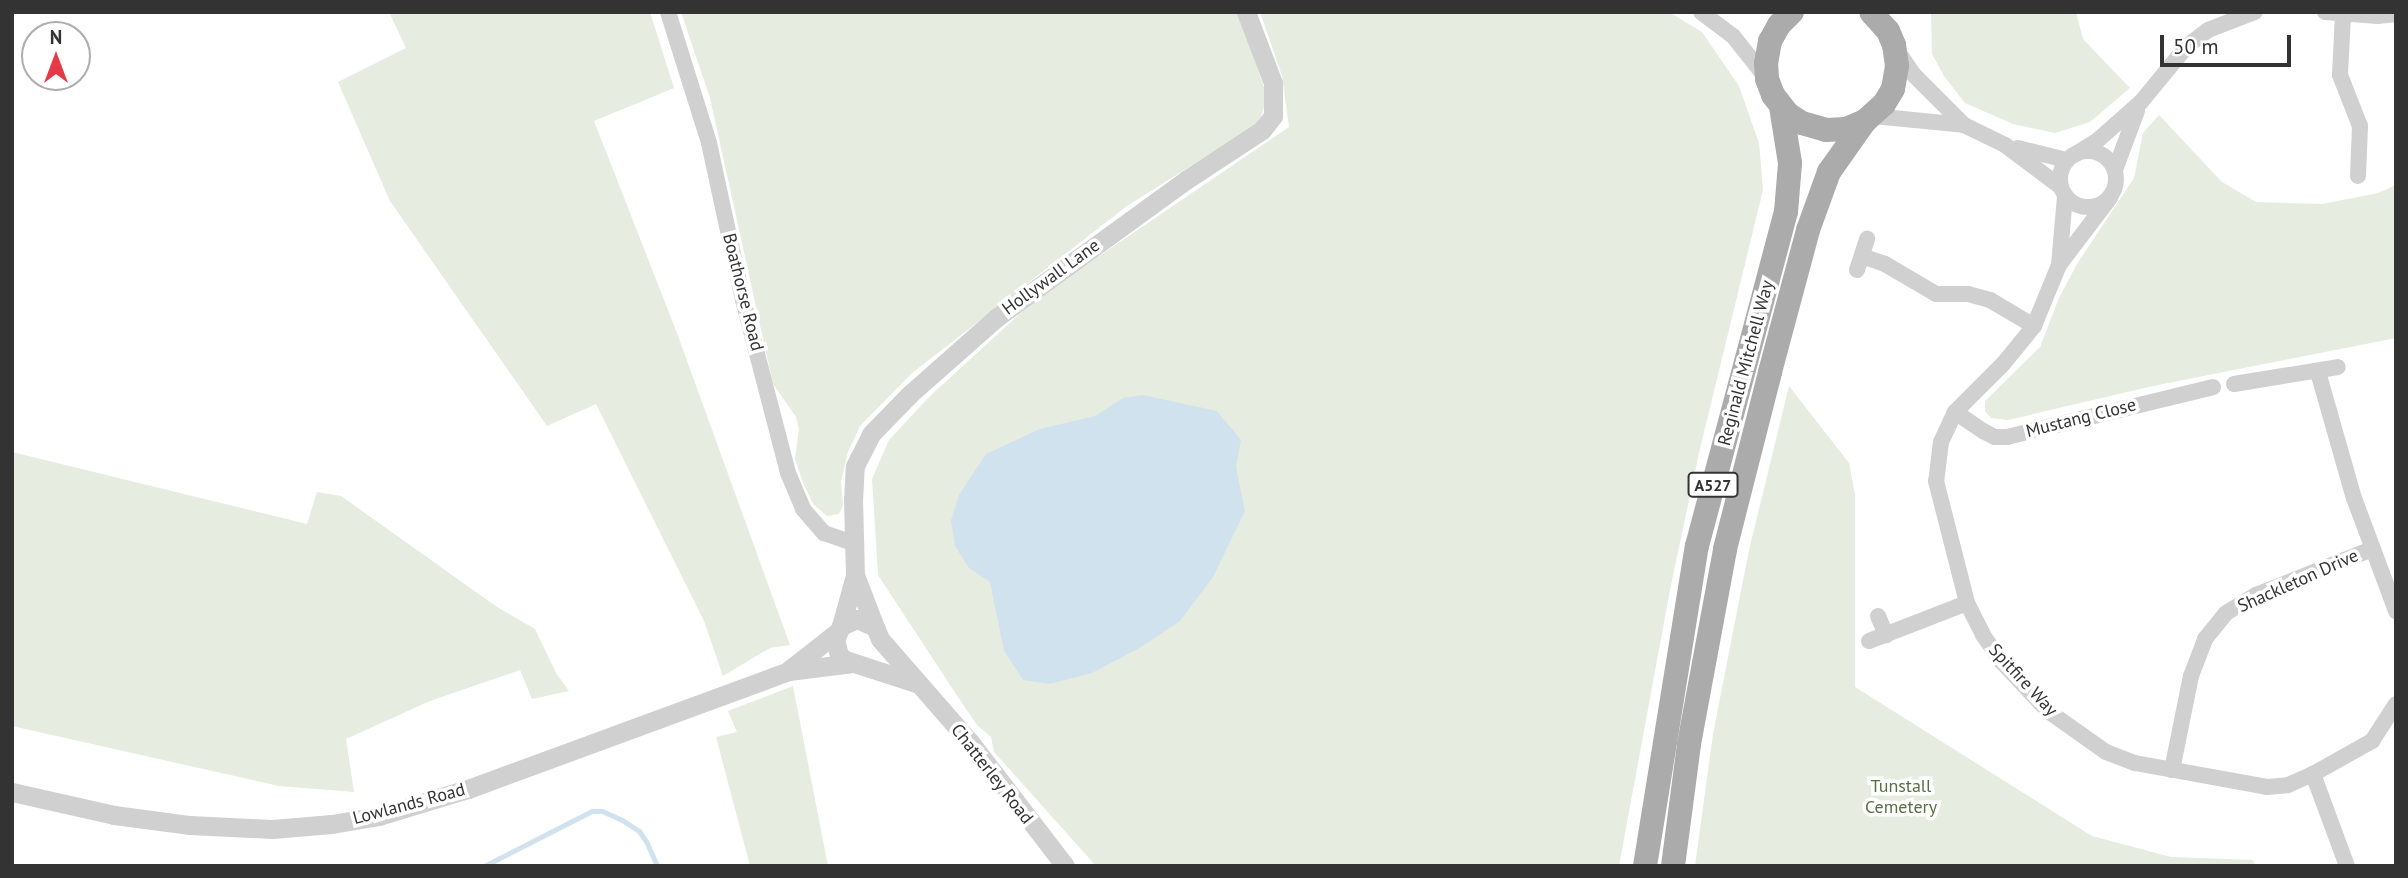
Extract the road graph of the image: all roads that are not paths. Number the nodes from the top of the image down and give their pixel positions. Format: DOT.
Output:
graph roads {
  1 [pos="668,12"];
  2 [pos="1246,12"];
  3 [pos="1701,12"];
  4 [pos="1792,12"];
  5 [pos="1871,12"];
  6 [pos="2255,12"];
  7 [pos="2325,12"];
  8 [pos="2396,14"];
  9 [pos="2343,15"];
  10 [pos="2228,16"];
  11 [pos="1893,29"];
  12 [pos="1767,79"];
  13 [pos="2141,102"];
  14 [pos="1781,107"];
  15 [pos="1869,118"];
  16 [pos="1964,125"];
  17 [pos="2005,145"];
  18 [pos="2071,157"];
  19 [pos="2115,170"];
  20 [pos="2358,176"];
  21 [pos="2063,191"];
  22 [pos="2110,198"];
  23 [pos="1867,239"];
  24 [pos="2059,265"];
  25 [pos="2034,326"];
  26 [pos="2338,367"];
  27 [pos="2318,372"];
  28 [pos="2234,384"];
  29 [pos="2213,387"];
  30 [pos="1955,412"];
  31 [pos="856,544"];
  32 [pos="2372,549"];
  33 [pos="856,575"];
  34 [pos="1967,603"];
  35 [pos="2396,611"];
  36 [pos="1878,617"];
  37 [pos="838,629"];
  38 [pos="877,633"];
  39 [pos="1886,635"];
  40 [pos="1869,641"];
  41 [pos="856,663"];
  42 [pos="789,671"];
  43 [pos="919,684"];
  44 [pos="2396,704"];
  45 [pos="2172,770"];
  46 [pos="2313,774"];
  47 [pos="12,792"];
  48 [pos="1065,866"];
  49 [pos="1645,866"];
  50 [pos="1673,866"];
  51 [pos="2347,866"];
  1 -- 31 [label="street, Boathorse Road"];
  2 -- 31 [label="street, Hollywall Lane"];
  3 -- 12 [label="street"];
  4 -- 12 [label="main road"];
  5 -- 11 [label="main road"];
  6 -- 10 [label="street"];
  7 -- 9 [label="street"];
  8 -- 9 [label="street"];
  9 -- 20 [label="street"];
  10 -- 13 [label="street"];
  11 -- 15 [label="main road, Reginald Mitchell Way"];
  11 -- 16 [label="street"];
  12 -- 14 [label="main road"];
  13 -- 18 [label="street"];
  13 -- 19 [label="street"];
  14 -- 15 [label="main road"];
  14 -- 49 [label="main road, Reginald Mitchell Way / A527"];
  15 -- 16 [label="street"];
  15 -- 50 [label="main road, Reginald Mitchell Way / A527"];
  16 -- 17 [label="street"];
  17 -- 18 [label="street"];
  17 -- 21 [label="street"];
  18 -- 19 [label="street"];
  18 -- 21 [label="street"];
  19 -- 22 [label="street"];
  21 -- 22 [label="street"];
  21 -- 24 [label="street, Spitfire Way"];
  22 -- 24 [label="street, Spitfire Way"];
  23 -- 25 [label="street"];
  24 -- 25 [label="street, Spitfire Way"];
  25 -- 30 [label="street, Spitfire Way"];
  26 -- 27 [label="street"];
  27 -- 28 [label="street"];
  27 -- 32 [label="street"];
  29 -- 30 [label="street, Mustang Close"];
  30 -- 34 [label="street, Spitfire Way"];
  31 -- 33 [label="street, Hollywall Lane"];
  32 -- 35 [label="street"];
  32 -- 45 [label="street, Shackleton Drive"];
  33 -- 37 [label="street, Hollywall Lane"];
  33 -- 38 [label="street, Hollywall Lane"];
  34 -- 39 [label="street"];
  34 -- 45 [label="street, Spitfire Way"];
  36 -- 39 [label="street"];
  37 -- 38 [label="street"];
  37 -- 41 [label="street"];
  37 -- 42 [label="street, Lowlands Road"];
  38 -- 41 [label="street"];
  38 -- 43 [label="street, Chatterley Road"];
  39 -- 40 [label="street"];
  41 -- 42 [label="street, Lowlands Road"];
  41 -- 43 [label="street, Chatterley Road"];
  42 -- 47 [label="street, Lowlands Road"];
  43 -- 48 [label="street, Chatterley Road"];
  44 -- 46 [label="street, Spitfire Way"];
  45 -- 46 [label="street, Spitfire Way"];
  46 -- 51 [label="street"];
}
